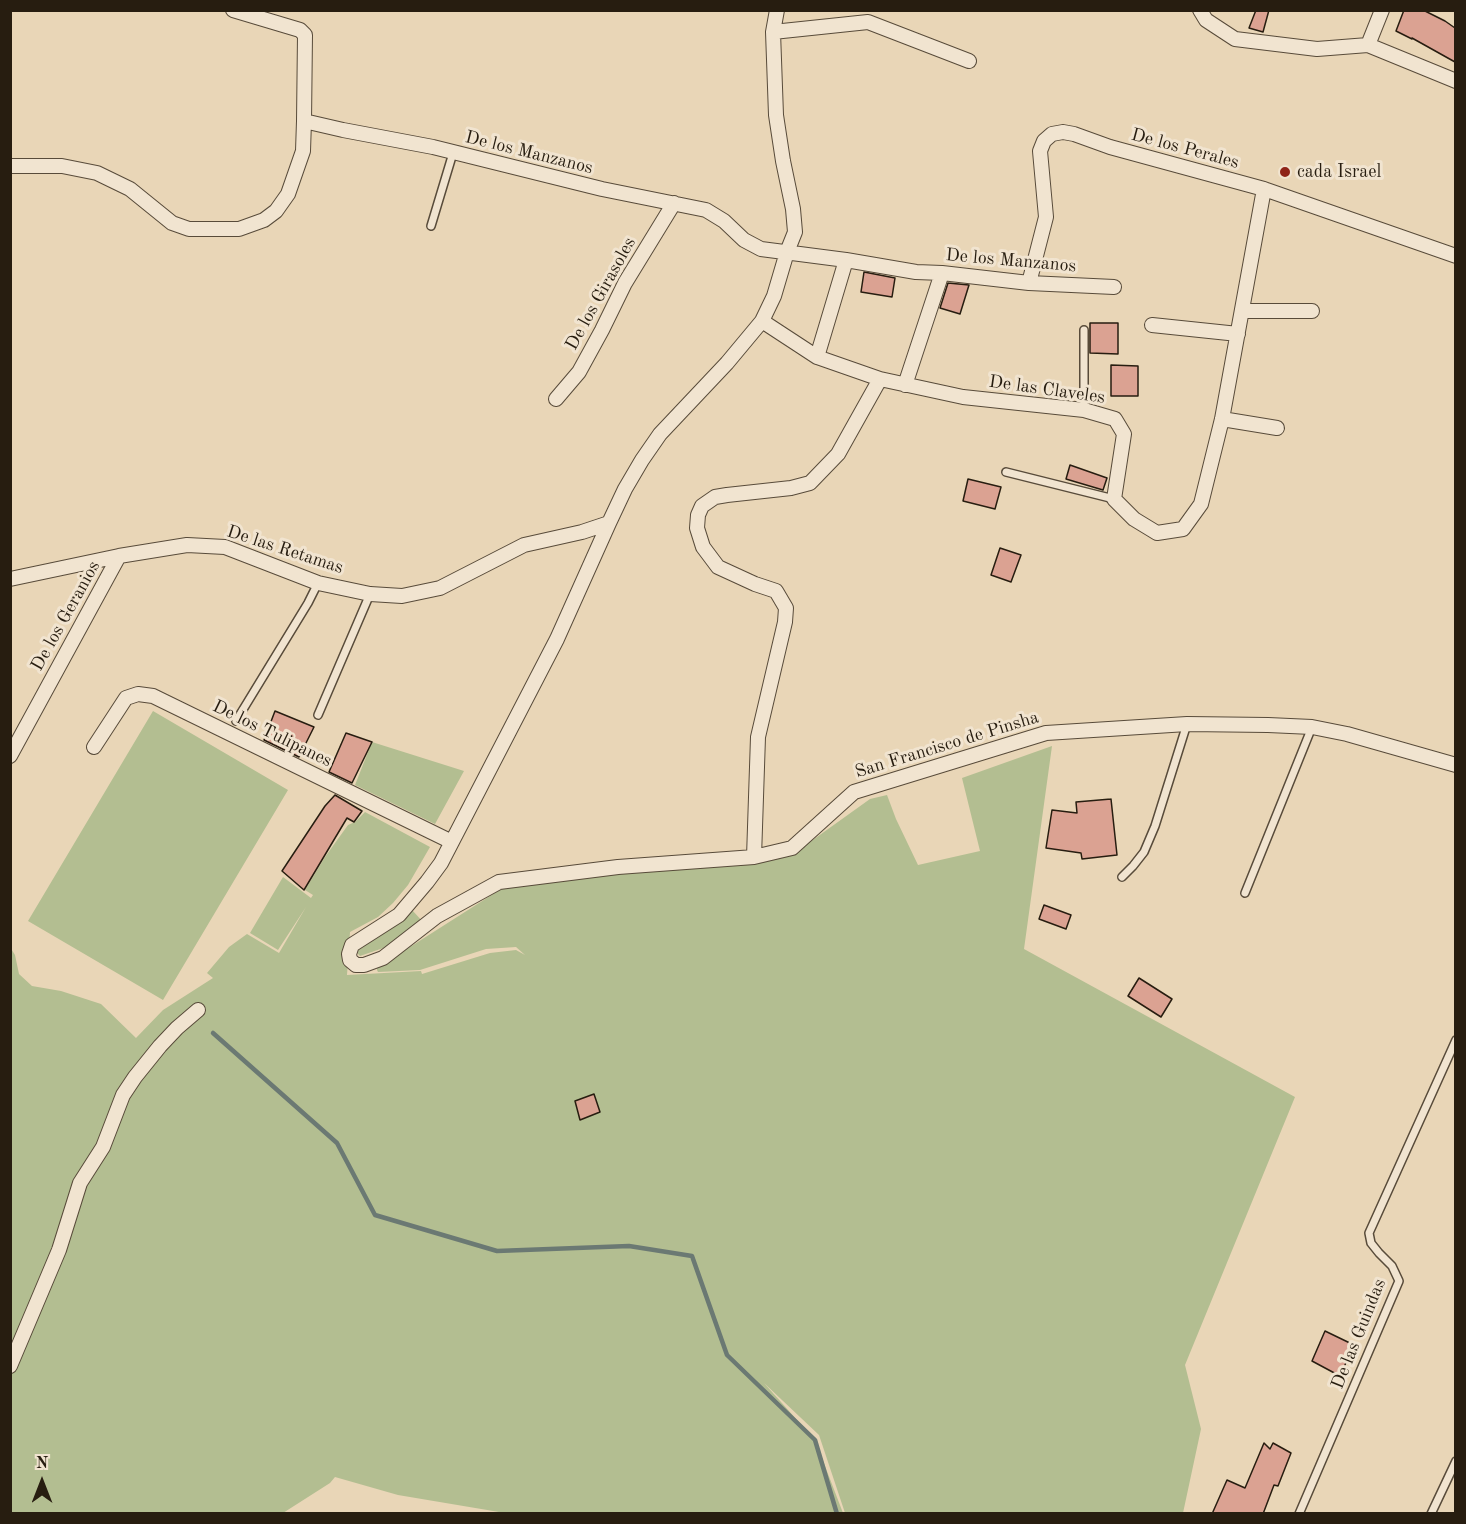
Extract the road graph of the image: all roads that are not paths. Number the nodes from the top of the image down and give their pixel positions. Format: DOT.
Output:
graph roads {
  1 [pos="233,10"];
  2 [pos="777,10"];
  3 [pos="1200,10"];
  4 [pos="1382,10"];
  5 [pos="773,32"];
  6 [pos="1368,45"];
  7 [pos="969,61"];
  8 [pos="1455,81"];
  9 [pos="304,121"];
  10 [pos="453,153"];
  11 [pos="10,166"];
  12 [pos="1264,189"];
  13 [pos="674,203"];
  14 [pos="431,226"];
  15 [pos="788,252"];
  16 [pos="1455,256"];
  17 [pos="846,260"];
  18 [pos="942,273"];
  19 [pos="1029,283"];
  20 [pos="1114,287"];
  21 [pos="1242,311"];
  22 [pos="1312,311"];
  23 [pos="762,321"];
  24 [pos="1152,325"];
  25 [pos="1084,330"];
  26 [pos="1238,334"];
  27 [pos="817,357"];
  28 [pos="880,379"];
  29 [pos="905,385"];
  30 [pos="556,399"];
  31 [pos="1084,410"];
  32 [pos="1222,419"];
  33 [pos="1277,428"];
  34 [pos="1006,472"];
  35 [pos="1114,499"];
  36 [pos="609,523"];
  37 [pos="119,556"];
  38 [pos="10,579"];
  39 [pos="318,583"];
  40 [pos="370,594"];
  41 [pos="318,715"];
  42 [pos="236,721"];
  43 [pos="1186,724"];
  44 [pos="1312,727"];
  45 [pos="94,747"];
  46 [pos="10,756"];
  47 [pos="1455,765"];
  48 [pos="452,843"];
  49 [pos="754,857"];
  50 [pos="1122,877"];
  51 [pos="1245,893"];
  52 [pos="198,1010"];
  53 [pos="1455,1040"];
  54 [pos="10,1366"];
  55 [pos="1455,1461"];
  56 [pos="1299,1514"];
  57 [pos="1431,1514"];
  1 -- 9 [label="street"];
  2 -- 5 [label="street"];
  3 -- 6 [label="street"];
  4 -- 6 [label="street"];
  5 -- 7 [label="street"];
  5 -- 15 [label="street"];
  6 -- 8 [label="street"];
  9 -- 10 [label="street, De los Manzanos"];
  9 -- 11 [label="street"];
  10 -- 13 [label="street, De los Manzanos"];
  10 -- 14 [label="lane"];
  12 -- 16 [label="street, De los Perales"];
  12 -- 19 [label="street, De los Perales"];
  12 -- 21 [label="street"];
  13 -- 15 [label="street, De los Manzanos"];
  13 -- 30 [label="street, De los Girasoles"];
  15 -- 17 [label="street, De los Manzanos"];
  15 -- 23 [label="street"];
  17 -- 18 [label="street, De los Manzanos"];
  17 -- 27 [label="street"];
  18 -- 19 [label="street, De los Manzanos"];
  18 -- 29 [label="street"];
  19 -- 20 [label="street, De los Manzanos"];
  21 -- 22 [label="street"];
  21 -- 26 [label="street"];
  23 -- 27 [label="street, De las Claveles"];
  23 -- 36 [label="street"];
  24 -- 26 [label="street"];
  25 -- 31 [label="lane"];
  26 -- 32 [label="street"];
  27 -- 28 [label="street, De las Claveles"];
  28 -- 29 [label="street, De las Claveles"];
  28 -- 49 [label="street"];
  29 -- 31 [label="street, De las Claveles"];
  31 -- 35 [label="street, De las Claveles"];
  32 -- 33 [label="street"];
  32 -- 35 [label="street"];
  34 -- 35 [label="lane"];
  36 -- 40 [label="street, De las Retamas"];
  36 -- 48 [label="street"];
  37 -- 38 [label="street, De las Retamas"];
  37 -- 39 [label="street, De las Retamas"];
  37 -- 46 [label="street, De los Geranios"];
  39 -- 40 [label="street, De las Retamas"];
  39 -- 42 [label="lane"];
  40 -- 41 [label="lane"];
  43 -- 44 [label="street, San Francisco de Pinsha"];
  43 -- 49 [label="street, San Francisco de Pinsha"];
  43 -- 50 [label="lane"];
  44 -- 47 [label="street, San Francisco de Pinsha"];
  44 -- 51 [label="lane"];
  45 -- 48 [label="street, De los Tulipanes"];
  48 -- 49 [label="street, San Francisco de Pinsha"];
  52 -- 54 [label="street"];
  53 -- 56 [label="lane, De las Guindas"];
  55 -- 57 [label="lane"];
}
